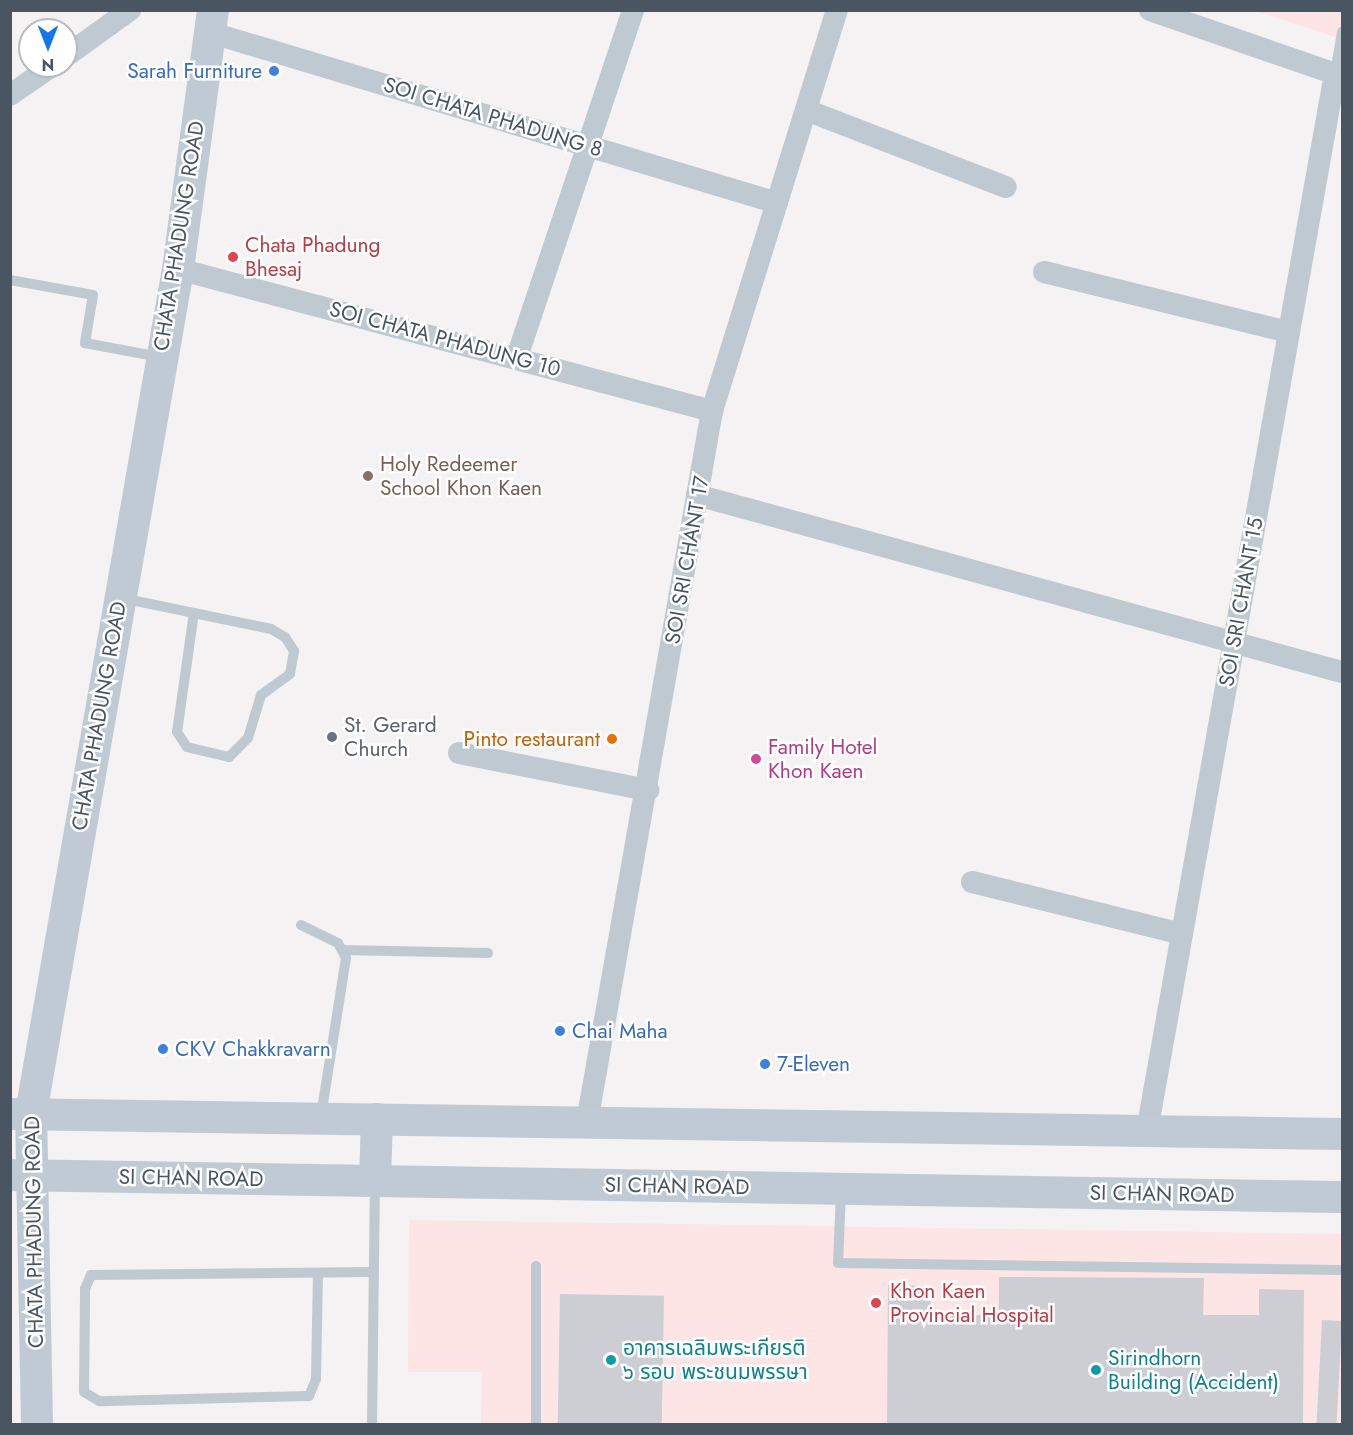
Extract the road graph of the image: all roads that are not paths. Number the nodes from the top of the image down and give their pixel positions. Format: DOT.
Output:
graph roads {
  1 [pos="130,10"];
  2 [pos="633,10"];
  3 [pos="837,10"];
  4 [pos="1150,10"];
  5 [pos="211,21"];
  6 [pos="1342,32"];
  7 [pos="78,47"];
  8 [pos="1339,74"];
  9 [pos="35,78"];
  10 [pos="10,95"];
  11 [pos="806,110"];
  12 [pos="587,145"];
  13 [pos="1006,187"];
  14 [pos="777,203"];
  15 [pos="178,269"];
  16 [pos="1044,272"];
  17 [pos="10,280"];
  18 [pos="1289,332"];
  19 [pos="160,357"];
  20 [pos="517,357"];
  21 [pos="712,411"];
  22 [pos="697,495"];
  23 [pos="119,597"];
  24 [pos="195,613"];
  25 [pos="1234,645"];
  26 [pos="1342,672"];
  27 [pos="459,753"];
  28 [pos="648,790"];
  29 [pos="972,882"];
  30 [pos="301,925"];
  31 [pos="1182,934"];
  32 [pos="343,950"];
  33 [pos="488,953"];
  34 [pos="21,1114"];
  35 [pos="320,1118"];
  36 [pos="377,1119"];
  37 [pos="587,1122"];
  38 [pos="1147,1131"];
  39 [pos="1342,1134"];
  40 [pos="20,1175"];
  41 [pos="375,1181"];
  42 [pos="841,1189"];
  43 [pos="1342,1197"];
  44 [pos="536,1266"];
  45 [pos="1342,1270"];
  46 [pos="372,1272"];
  47 [pos="318,1273"];
  48 [pos="38,1425"];
  49 [pos="372,1425"];
  50 [pos="536,1425"];
  1 -- 7 [label="street"];
  2 -- 12 [label="street"];
  3 -- 11 [label="street, SOI SRI CHANT 17"];
  4 -- 8 [label="street"];
  5 -- 12 [label="street, SOI CHATA PHADUNG 8"];
  5 -- 15 [label="main road, CHATA PHADUNG ROAD"];
  6 -- 8 [label="lane"];
  8 -- 18 [label="street, SOI SRI CHANT 15"];
  9 -- 10 [label="street"];
  11 -- 13 [label="street"];
  11 -- 14 [label="street, SOI SRI CHANT 17"];
  12 -- 14 [label="street, SOI CHATA PHADUNG 8"];
  12 -- 20 [label="street"];
  14 -- 21 [label="street, SOI SRI CHANT 17"];
  15 -- 19 [label="main road, CHATA PHADUNG ROAD"];
  15 -- 20 [label="street, SOI CHATA PHADUNG 10"];
  16 -- 18 [label="street"];
  17 -- 19 [label="lane"];
  18 -- 25 [label="street, SOI SRI CHANT 15"];
  19 -- 23 [label="main road, CHATA PHADUNG ROAD"];
  20 -- 21 [label="street, SOI CHATA PHADUNG 10"];
  21 -- 22 [label="street, SOI SRI CHANT 17"];
  22 -- 25 [label="street"];
  22 -- 28 [label="street, SOI SRI CHANT 17"];
  23 -- 24 [label="lane"];
  23 -- 34 [label="main road, CHATA PHADUNG ROAD"];
  24 -- 24 [label="lane"];
  25 -- 26 [label="street"];
  25 -- 31 [label="street, SOI SRI CHANT 15"];
  27 -- 28 [label="street"];
  28 -- 37 [label="street, SOI SRI CHANT 17"];
  29 -- 31 [label="street"];
  30 -- 32 [label="lane"];
  31 -- 38 [label="street, SOI SRI CHANT 15"];
  32 -- 33 [label="lane"];
  32 -- 35 [label="lane"];
  34 -- 35 [label="main road"];
  34 -- 40 [label="main road, CHATA PHADUNG ROAD"];
  35 -- 36 [label="main road"];
  36 -- 37 [label="main road"];
  36 -- 41 [label="main road"];
  37 -- 38 [label="main road"];
  38 -- 39 [label="main road"];
  40 -- 41 [label="main road, SI CHAN ROAD"];
  40 -- 48 [label="main road, CHATA PHADUNG ROAD"];
  41 -- 42 [label="main road, SI CHAN ROAD"];
  41 -- 46 [label="lane"];
  42 -- 43 [label="main road, SI CHAN ROAD"];
  42 -- 45 [label="lane"];
  44 -- 50 [label="lane"];
  46 -- 47 [label="lane"];
  46 -- 49 [label="lane"];
  47 -- 47 [label="lane"];
}
